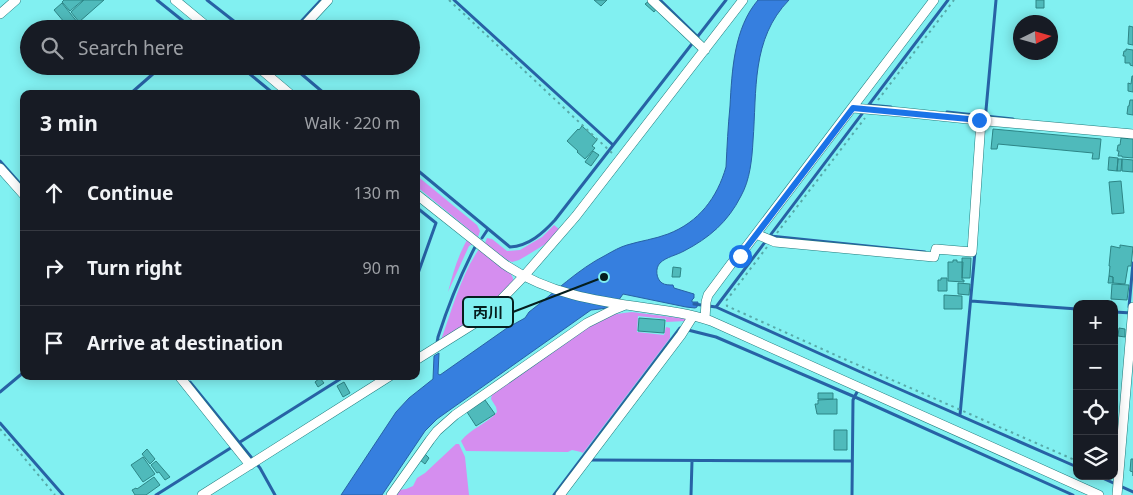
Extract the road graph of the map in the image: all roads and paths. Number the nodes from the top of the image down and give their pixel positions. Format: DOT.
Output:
graph roads {
  1 [pos="16,0"];
  2 [pos="175,0"];
  3 [pos="328,0"];
  4 [pos="449,0"];
  5 [pos="652,0"];
  6 [pos="743,0"];
  7 [pos="934,0"];
  8 [pos="954,0"];
  9 [pos="0,14"];
  10 [pos="199,20"];
  11 [pos="309,20"];
  12 [pos="702,47"];
  13 [pos="270,75"];
  14 [pos="286,90"];
  15 [pos="857,108"];
  16 [pos="873,108"];
  17 [pos="984,121"];
  18 [pos="1133,134"];
  19 [pos="612,152"];
  20 [pos="0,168"];
  21 [pos="20,190"];
  22 [pos="420,197"];
  23 [pos="767,238"];
  24 [pos="527,277"];
  25 [pos="622,304"];
  26 [pos="1133,313"];
  27 [pos="694,316"];
  28 [pos="705,319"];
  29 [pos="420,358"];
  30 [pos="182,380"];
  31 [pos="384,380"];
  32 [pos="0,430"];
  33 [pos="1073,460"];
  34 [pos="253,463"];
  35 [pos="1118,489"];
  36 [pos="55,495"];
  37 [pos="202,495"];
  38 [pos="392,495"];
  39 [pos="560,495"];
  40 [pos="1099,495"];
  1 -- 9 [label="street"];
  2 -- 10 [label="street"];
  3 -- 11 [label="street"];
  4 -- 19 [label="path"];
  5 -- 12 [label="street"];
  6 -- 12 [label="street"];
  7 -- 15 [label="street"];
  8 -- 16 [label="path"];
  12 -- 24 [label="street"];
  13 -- 14 [label="street"];
  15 -- 16 [label="street"];
  15 -- 23 [label="street"];
  16 -- 17 [label="street"];
  16 -- 23 [label="path"];
  17 -- 18 [label="street"];
  17 -- 23 [label="street"];
  20 -- 21 [label="street"];
  22 -- 24 [label="street"];
  23 -- 28 [label="street"];
  23 -- 33 [label="path"];
  24 -- 25 [label="street"];
  24 -- 29 [label="street"];
  25 -- 27 [label="street"];
  25 -- 38 [label="street"];
  26 -- 35 [label="street"];
  27 -- 28 [label="street"];
  27 -- 39 [label="street"];
  28 -- 40 [label="street"];
  30 -- 34 [label="street"];
  31 -- 34 [label="street"];
  32 -- 36 [label="path"];
  34 -- 37 [label="street"];
}
